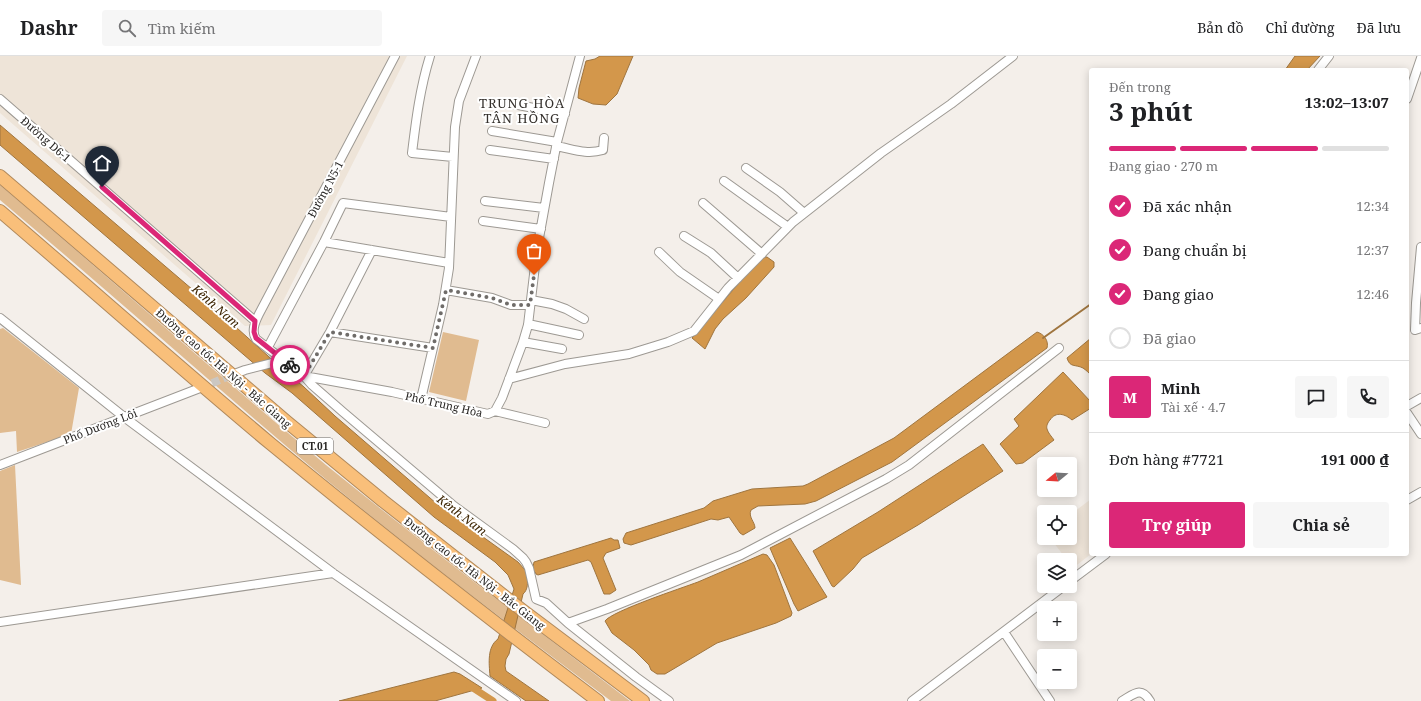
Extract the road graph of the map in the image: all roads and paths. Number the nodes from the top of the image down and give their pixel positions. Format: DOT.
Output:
graph roads {
  1 [pos="395,56"];
  2 [pos="430,56"];
  3 [pos="476,56"];
  4 [pos="580,56"];
  5 [pos="1013,56"];
  6 [pos="1329,56"];
  7 [pos="1421,58"];
  8 [pos="1320,68"];
  9 [pos="1409,93"];
  10 [pos="0,99"];
  11 [pos="513,104"];
  12 [pos="565,114"];
  13 [pos="492,131"];
  14 [pos="604,138"];
  15 [pos="557,144"];
  16 [pos="490,150"];
  17 [pos="454,157"];
  18 [pos="554,159"];
  19 [pos="746,168"];
  20 [pos="0,176"];
  21 [pos="724,181"];
  22 [pos="485,201"];
  23 [pos="703,203"];
  24 [pos="544,208"];
  25 [pos="0,211"];
  26 [pos="804,213"];
  27 [pos="451,217"];
  28 [pos="483,221"];
  29 [pos="788,227"];
  30 [pos="541,229"];
  31 [pos="684,236"];
  32 [pos="324,242"];
  33 [pos="1421,247"];
  34 [pos="372,250"];
  35 [pos="659,252"];
  36 [pos="762,254"];
  37 [pos="449,263"];
  38 [pos="738,278"];
  39 [pos="446,290"];
  40 [pos="718,300"];
  41 [pos="530,302"];
  42 [pos="0,318"];
  43 [pos="584,319"];
  44 [pos="255,321"];
  45 [pos="528,324"];
  46 [pos="1419,328"];
  47 [pos="330,332"];
  48 [pos="1409,333"];
  49 [pos="579,335"];
  50 [pos="523,342"];
  51 [pos="268,347"];
  52 [pos="433,348"];
  53 [pos="1059,348"];
  54 [pos="562,349"];
  55 [pos="284,360"];
  56 [pos="241,371"];
  57 [pos="304,376"];
  58 [pos="509,379"];
  59 [pos="200,388"];
  60 [pos="1421,398"];
  61 [pos="421,399"];
  62 [pos="1409,405"];
  63 [pos="495,411"];
  64 [pos="1409,416"];
  65 [pos="124,417"];
  66 [pos="545,423"];
  67 [pos="1421,434"];
  68 [pos="0,465"];
  69 [pos="1421,492"];
  70 [pos="1409,499"];
  71 [pos="1103,556"];
  72 [pos="333,573"];
  73 [pos="1077,576"];
  74 [pos="1055,593"];
  75 [pos="0,622"];
  76 [pos="568,623"];
  77 [pos="1004,632"];
  78 [pos="516,701"];
  79 [pos="598,701"];
  80 [pos="643,701"];
  81 [pos="669,701"];
  82 [pos="912,701"];
  83 [pos="1050,701"];
  84 [pos="1122,701"];
  85 [pos="1150,701"];
  1 -- 44 [label="street, Đường N5-1"];
  2 -- 17 [label="street"];
  3 -- 17 [label="street"];
  4 -- 12 [label="street, Phố Trung Hòa"];
  5 -- 26 [label="street"];
  6 -- 8 [label="street"];
  7 -- 9 [label="street"];
  10 -- 44 [label="street, Đường D6-1"];
  11 -- 12 [label="street"];
  12 -- 15 [label="street, Phố Trung Hòa"];
  13 -- 15 [label="street"];
  14 -- 15 [label="street"];
  15 -- 18 [label="street, Phố Trung Hòa"];
  16 -- 18 [label="street"];
  17 -- 27 [label="street"];
  18 -- 24 [label="street, Phố Trung Hòa"];
  19 -- 26 [label="street"];
  20 -- 80 [label="highway, Đường cao tốc Hà Nội - Bắc Giang / CT.01"];
  21 -- 29 [label="street"];
  22 -- 24 [label="street"];
  23 -- 36 [label="street"];
  24 -- 30 [label="street, Phố Trung Hòa"];
  25 -- 79 [label="highway, CT.01"];
  26 -- 29 [label="street"];
  27 -- 32 [label="street"];
  27 -- 37 [label="street"];
  28 -- 30 [label="street"];
  29 -- 36 [label="street"];
  30 -- 41 [label="street, Phố Trung Hòa"];
  31 -- 38 [label="street"];
  32 -- 34 [label="street"];
  32 -- 51 [label="street"];
  33 -- 46 [label="street"];
  34 -- 37 [label="street"];
  34 -- 47 [label="street"];
  35 -- 40 [label="street"];
  36 -- 38 [label="street"];
  37 -- 39 [label="street"];
  38 -- 40 [label="street"];
  39 -- 41 [label="street"];
  39 -- 52 [label="street"];
  40 -- 58 [label="street"];
  41 -- 43 [label="street"];
  41 -- 45 [label="street, Phố Trung Hòa"];
  42 -- 65 [label="street"];
  44 -- 51 [label="street, Phố Trung Hòa"];
  45 -- 49 [label="street"];
  45 -- 50 [label="street, Phố Trung Hòa"];
  46 -- 48 [label="street"];
  47 -- 52 [label="street"];
  47 -- 57 [label="street"];
  50 -- 54 [label="street"];
  50 -- 58 [label="street, Phố Trung Hòa"];
  51 -- 55 [label="street, Phố Trung Hòa"];
  52 -- 61 [label="street"];
  53 -- 76 [label="street"];
  55 -- 56 [label="street"];
  55 -- 57 [label="street, Phố Trung Hòa"];
  57 -- 61 [label="street, Phố Trung Hòa"];
  57 -- 76 [label="street"];
  58 -- 63 [label="street, Phố Trung Hòa"];
  59 -- 65 [label="street, Phố Dương Lôi"];
  60 -- 62 [label="street"];
  61 -- 63 [label="street, Phố Trung Hòa"];
  63 -- 66 [label="street"];
  64 -- 67 [label="street"];
  65 -- 68 [label="street, Phố Dương Lôi"];
  65 -- 72 [label="street"];
  69 -- 70 [label="street"];
  71 -- 73 [label="street"];
  72 -- 75 [label="street"];
  72 -- 78 [label="street"];
  74 -- 77 [label="street"];
  76 -- 81 [label="street"];
  77 -- 82 [label="street"];
  77 -- 83 [label="street"];
  84 -- 85 [label="street"];
}
